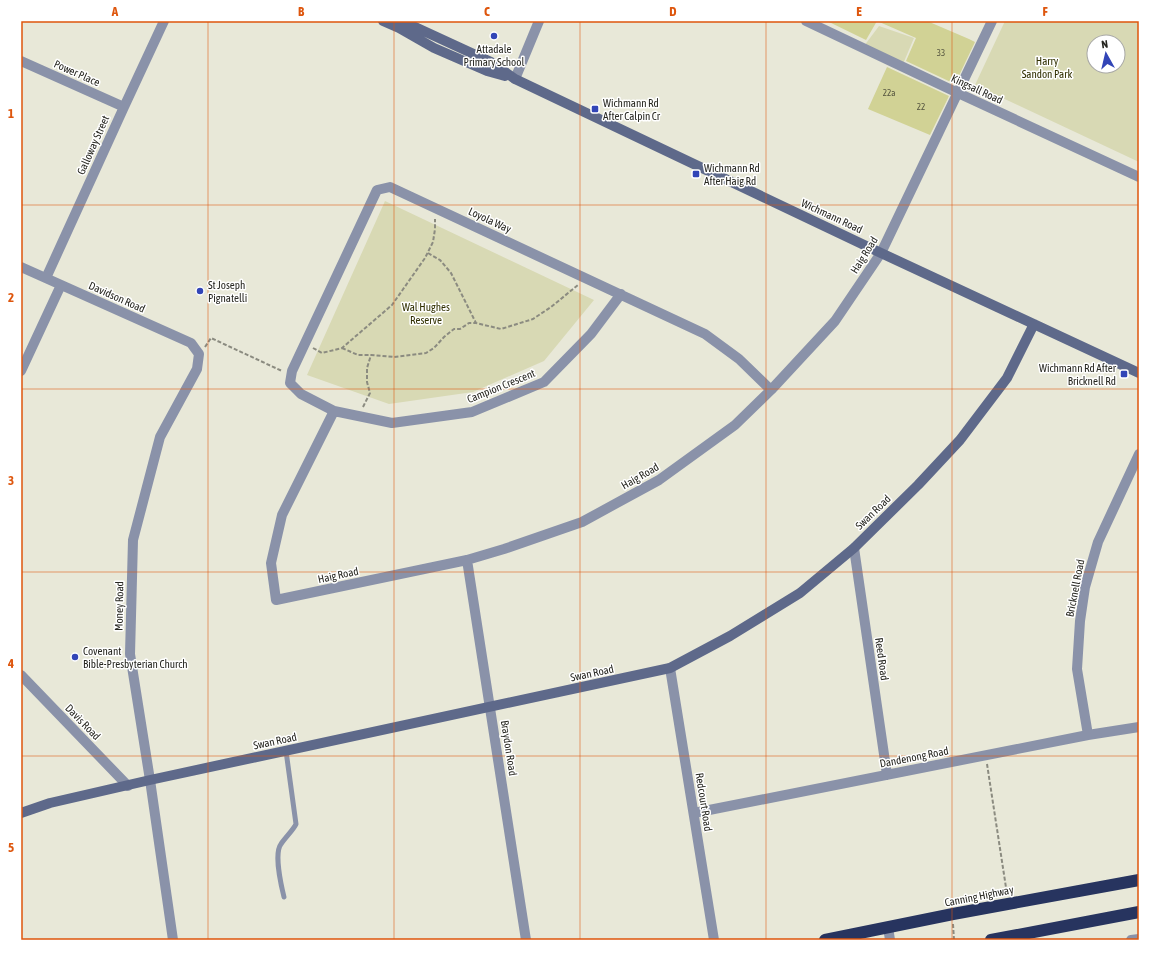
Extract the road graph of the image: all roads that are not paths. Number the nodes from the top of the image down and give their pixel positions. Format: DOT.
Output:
graph roads {
  1 [pos="164,21"];
  2 [pos="382,21"];
  3 [pos="402,21"];
  4 [pos="539,21"];
  5 [pos="806,21"];
  6 [pos="992,21"];
  7 [pos="21,61"];
  8 [pos="515,79"];
  9 [pos="958,94"];
  10 [pos="124,107"];
  11 [pos="1139,177"];
  12 [pos="881,253"];
  13 [pos="21,267"];
  14 [pos="46,278"];
  15 [pos="61,285"];
  16 [pos="621,294"];
  17 [pos="1034,324"];
  18 [pos="199,354"];
  19 [pos="21,371"];
  20 [pos="1139,373"];
  21 [pos="291,378"];
  22 [pos="771,390"];
  23 [pos="334,411"];
  24 [pos="1139,454"];
  25 [pos="854,548"];
  26 [pos="467,560"];
  27 [pos="670,668"];
  28 [pos="21,675"];
  29 [pos="490,708"];
  30 [pos="1139,727"];
  31 [pos="1088,735"];
  32 [pos="286,751"];
  33 [pos="887,774"];
  34 [pos="150,780"];
  35 [pos="128,786"];
  36 [pos="21,813"];
  37 [pos="694,813"];
  38 [pos="1139,880"];
  39 [pos="284,897"];
  40 [pos="1139,912"];
  41 [pos="888,927"];
  42 [pos="1139,938"];
  43 [pos="173,940"];
  44 [pos="526,940"];
  45 [pos="714,940"];
  46 [pos="825,940"];
  47 [pos="890,940"];
  48 [pos="991,940"];
  49 [pos="1131,940"];
  1 -- 10 [label="street, Galloway Street"];
  2 -- 8 [label="street, Wichmann Road"];
  3 -- 8 [label="street, Wichmann Road"];
  4 -- 8 [label="street"];
  5 -- 9 [label="street, Kingsall Road"];
  6 -- 9 [label="street, Haig Road"];
  7 -- 10 [label="street, Power Place"];
  8 -- 12 [label="street, Wichmann Road"];
  9 -- 11 [label="street, Kingsall Road"];
  9 -- 12 [label="street, Haig Road"];
  10 -- 14 [label="street, Galloway Street"];
  12 -- 17 [label="street, Wichmann Road"];
  12 -- 22 [label="street, Haig Road"];
  13 -- 14 [label="street, Davidson Road"];
  14 -- 15 [label="street, Davidson Road"];
  15 -- 18 [label="street, Davidson Road"];
  15 -- 19 [label="street"];
  16 -- 21 [label="street, Loyola Way"];
  16 -- 22 [label="street, Loyola Way"];
  16 -- 23 [label="street, Campion Crescent"];
  17 -- 20 [label="street, Wichmann Road"];
  17 -- 25 [label="street, Swan Road"];
  18 -- 34 [label="street, Money Road"];
  21 -- 23 [label="street, Campion Crescent"];
  22 -- 26 [label="street, Haig Road"];
  23 -- 26 [label="street, Haig Road"];
  24 -- 31 [label="street, Bricknell Road"];
  25 -- 27 [label="street, Swan Road"];
  25 -- 33 [label="street, Reed Road"];
  26 -- 29 [label="street, Braydon Road"];
  27 -- 29 [label="street, Swan Road"];
  27 -- 37 [label="street, Redcourt Road"];
  28 -- 35 [label="street, Davis Road"];
  29 -- 32 [label="street, Swan Road"];
  29 -- 44 [label="street, Braydon Road"];
  30 -- 31 [label="street, Dandenong Road"];
  31 -- 33 [label="street, Dandenong Road"];
  32 -- 34 [label="street, Swan Road"];
  32 -- 39 [label="lane"];
  33 -- 37 [label="street, Dandenong Road"];
  34 -- 35 [label="street, Swan Road"];
  34 -- 43 [label="street, Money Road"];
  35 -- 36 [label="street, Swan Road"];
  37 -- 45 [label="street, Redcourt Road"];
  38 -- 41 [label="highway, Canning Highway"];
  40 -- 48 [label="highway"];
  41 -- 46 [label="highway, Canning Highway"];
  41 -- 47 [label="street"];
  42 -- 49 [label="street"];
}
